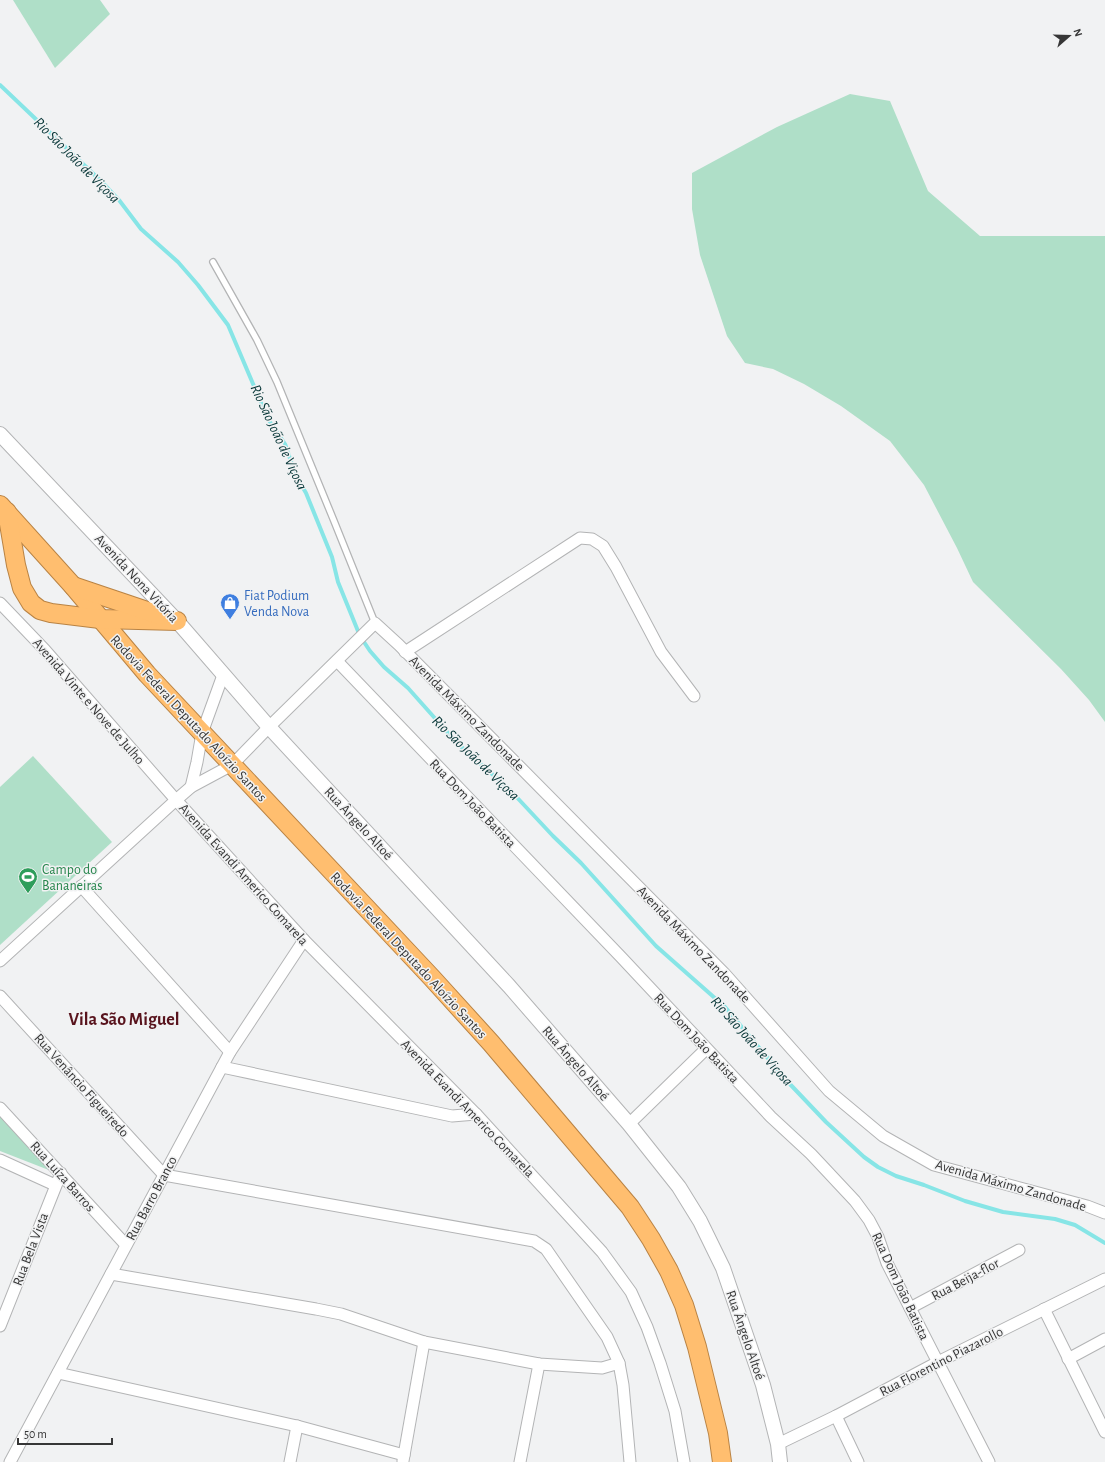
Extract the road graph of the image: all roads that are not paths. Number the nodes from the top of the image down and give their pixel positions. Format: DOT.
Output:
graph roads {
  1 [pos="213,262"];
  2 [pos="0,434"];
  3 [pos="3,508"];
  4 [pos="73,586"];
  5 [pos="0,603"];
  6 [pos="100,619"];
  7 [pos="177,621"];
  8 [pos="373,625"];
  9 [pos="406,652"];
  10 [pos="340,658"];
  11 [pos="223,675"];
  12 [pos="694,696"];
  13 [pos="269,727"];
  14 [pos="202,733"];
  15 [pos="232,765"];
  16 [pos="191,787"];
  17 [pos="176,800"];
  18 [pos="81,886"];
  19 [pos="304,940"];
  20 [pos="0,961"];
  21 [pos="0,996"];
  22 [pos="706,1048"];
  23 [pos="230,1052"];
  24 [pos="222,1067"];
  25 [pos="0,1108"];
  26 [pos="476,1114"];
  27 [pos="629,1124"];
  28 [pos="0,1160"];
  29 [pos="61,1173"];
  30 [pos="164,1175"];
  31 [pos="55,1185"];
  32 [pos="1105,1213"];
  33 [pos="126,1245"];
  34 [pos="1019,1250"];
  35 [pos="111,1274"];
  36 [pos="1105,1279"];
  37 [pos="910,1308"];
  38 [pos="1044,1309"];
  39 [pos="0,1326"];
  40 [pos="1105,1339"];
  41 [pos="424,1342"];
  42 [pos="1068,1359"];
  43 [pos="938,1362"];
  44 [pos="619,1363"];
  45 [pos="539,1364"];
  46 [pos="58,1373"];
  47 [pos="836,1416"];
  48 [pos="297,1426"];
  49 [pos="1105,1432"];
  50 [pos="778,1444"];
  51 [pos="851,1448"];
  52 [pos="403,1458"];
  53 [pos="10,1462"];
  54 [pos="290,1462"];
  55 [pos="520,1462"];
  56 [pos="630,1462"];
  57 [pos="684,1462"];
  58 [pos="722,1462"];
  59 [pos="780,1462"];
  60 [pos="851,1462"];
  61 [pos="858,1462"];
  62 [pos="989,1462"];
  1 -- 8 [label="lane"];
  2 -- 7 [label="street, Avenida Nona Vitória"];
  3 -- 4 [label="highway, Rodovia Federal Deputado Aloízio Santos"];
  3 -- 6 [label="highway"];
  4 -- 6 [label="highway, Rodovia Federal Deputado Aloízio Santos"];
  4 -- 7 [label="highway"];
  5 -- 17 [label="street, Avenida Vinte e Nove de Julho"];
  6 -- 7 [label="highway"];
  6 -- 14 [label="highway, Rodovia Federal Deputado Aloízio Santos"];
  7 -- 11 [label="street, Avenida Nona Vitória"];
  8 -- 9 [label="street, Avenida Máximo Zandonade"];
  8 -- 10 [label="street"];
  9 -- 12 [label="street"];
  9 -- 32 [label="street, Avenida Máximo Zandonade"];
  10 -- 13 [label="street"];
  10 -- 22 [label="street, Rua Dom João Batista"];
  11 -- 13 [label="street, Avenida Nona Vitória"];
  11 -- 14 [label="street"];
  13 -- 15 [label="street"];
  13 -- 27 [label="street, Rua Ângelo Altoé"];
  14 -- 15 [label="highway, Rodovia Federal Deputado Aloízio Santos"];
  14 -- 16 [label="street"];
  15 -- 16 [label="street"];
  15 -- 58 [label="highway, Rodovia Federal Deputado Aloízio Santos"];
  16 -- 17 [label="street"];
  17 -- 18 [label="street"];
  17 -- 19 [label="street, Avenida Evandi Americo Comarela"];
  18 -- 20 [label="street"];
  18 -- 23 [label="street"];
  19 -- 23 [label="street, Rua Barro Branco"];
  19 -- 26 [label="street, Avenida Evandi Americo Comarela"];
  21 -- 30 [label="street, Rua Venâncio Figueiredo"];
  22 -- 27 [label="street"];
  22 -- 37 [label="street, Rua Dom João Batista"];
  23 -- 24 [label="street, Rua Barro Branco"];
  24 -- 26 [label="street"];
  24 -- 30 [label="street, Rua Barro Branco"];
  25 -- 29 [label="street, Rua Luíza Barros"];
  26 -- 57 [label="street, Avenida Evandi Americo Comarela"];
  27 -- 50 [label="street, Rua Ângelo Altoé"];
  28 -- 31 [label="street"];
  29 -- 31 [label="street, Rua Bela Vista"];
  29 -- 33 [label="street, Rua Luíza Barros"];
  30 -- 33 [label="street, Rua Barro Branco"];
  30 -- 44 [label="street"];
  31 -- 39 [label="street, Rua Bela Vista"];
  33 -- 35 [label="street, Rua Barro Branco"];
  34 -- 37 [label="street, Rua Beija-flor"];
  35 -- 41 [label="street"];
  35 -- 46 [label="street, Rua Barro Branco"];
  36 -- 38 [label="street, Rua Florentino Piazarollo"];
  37 -- 43 [label="street, Rua Dom João Batista"];
  38 -- 42 [label="street"];
  38 -- 43 [label="street, Rua Florentino Piazarollo"];
  40 -- 42 [label="street"];
  41 -- 45 [label="street"];
  41 -- 52 [label="street"];
  42 -- 49 [label="street"];
  43 -- 47 [label="street, Rua Florentino Piazarollo"];
  43 -- 62 [label="street, Rua Dom João Batista"];
  44 -- 45 [label="street"];
  44 -- 56 [label="street"];
  45 -- 55 [label="street"];
  46 -- 48 [label="street"];
  46 -- 53 [label="street, Rua Barro Branco"];
  47 -- 50 [label="street, Rua Florentino Piazarollo"];
  47 -- 51 [label="street"];
  48 -- 52 [label="street"];
  48 -- 54 [label="street"];
  50 -- 59 [label="street, Rua Ângelo Altoé"];
  51 -- 60 [label="street"];
  51 -- 61 [label="street"];
}
